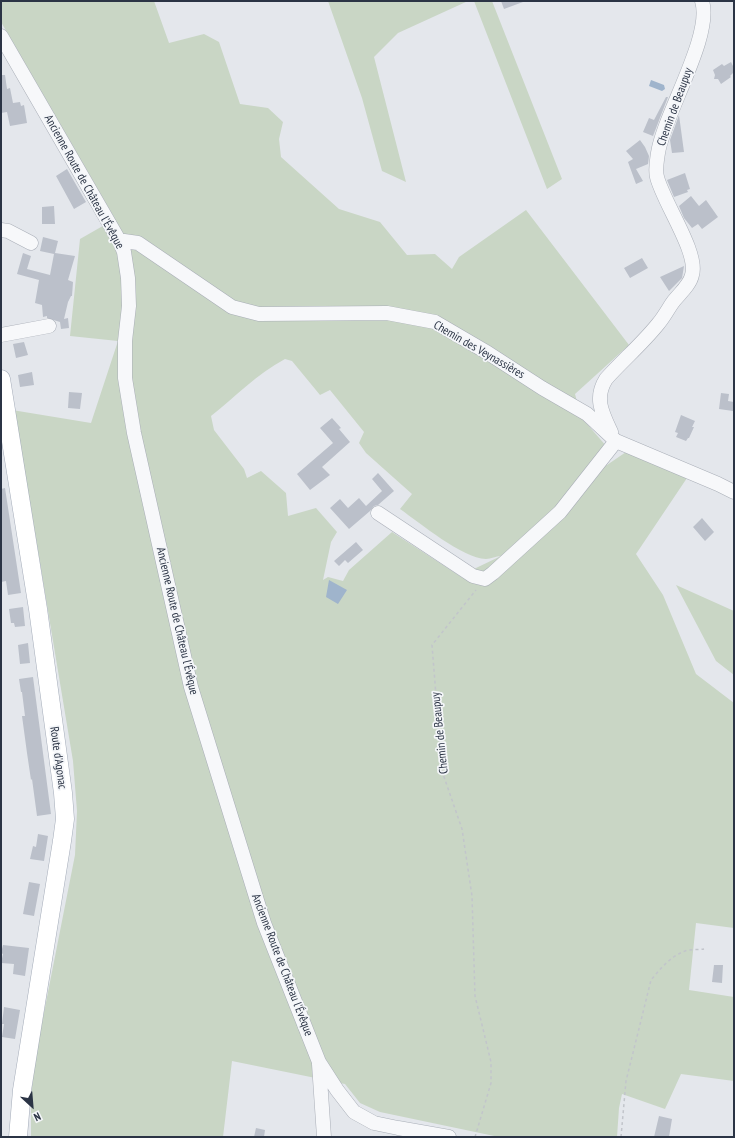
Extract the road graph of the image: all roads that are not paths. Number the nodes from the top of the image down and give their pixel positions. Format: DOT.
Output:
graph roads {
  1 [pos="702,1"];
  2 [pos="1,36"];
  3 [pos="1,230"];
  4 [pos="120,242"];
  5 [pos="31,243"];
  6 [pos="49,326"];
  7 [pos="1,334"];
  8 [pos="1,379"];
  9 [pos="613,438"];
  10 [pos="734,492"];
  11 [pos="378,513"];
  12 [pos="319,1062"];
  13 [pos="18,1137"];
  14 [pos="324,1137"];
  15 [pos="450,1137"];
  1 -- 9 [label="street, Chemin de Beaupuy"];
  2 -- 4 [label="street, Ancienne Route de Château l'Évêque"];
  3 -- 5 [label="street"];
  4 -- 9 [label="street, Chemin des Veynassières"];
  4 -- 12 [label="street, Ancienne Route de Château l'Évêque"];
  6 -- 7 [label="street"];
  8 -- 13 [label="main road, Route d'Agonac"];
  9 -- 10 [label="street, Chemin des Veynassières"];
  9 -- 11 [label="street"];
  12 -- 14 [label="street"];
  12 -- 15 [label="street, Ancienne Route de Château l'Évêque"];
}
